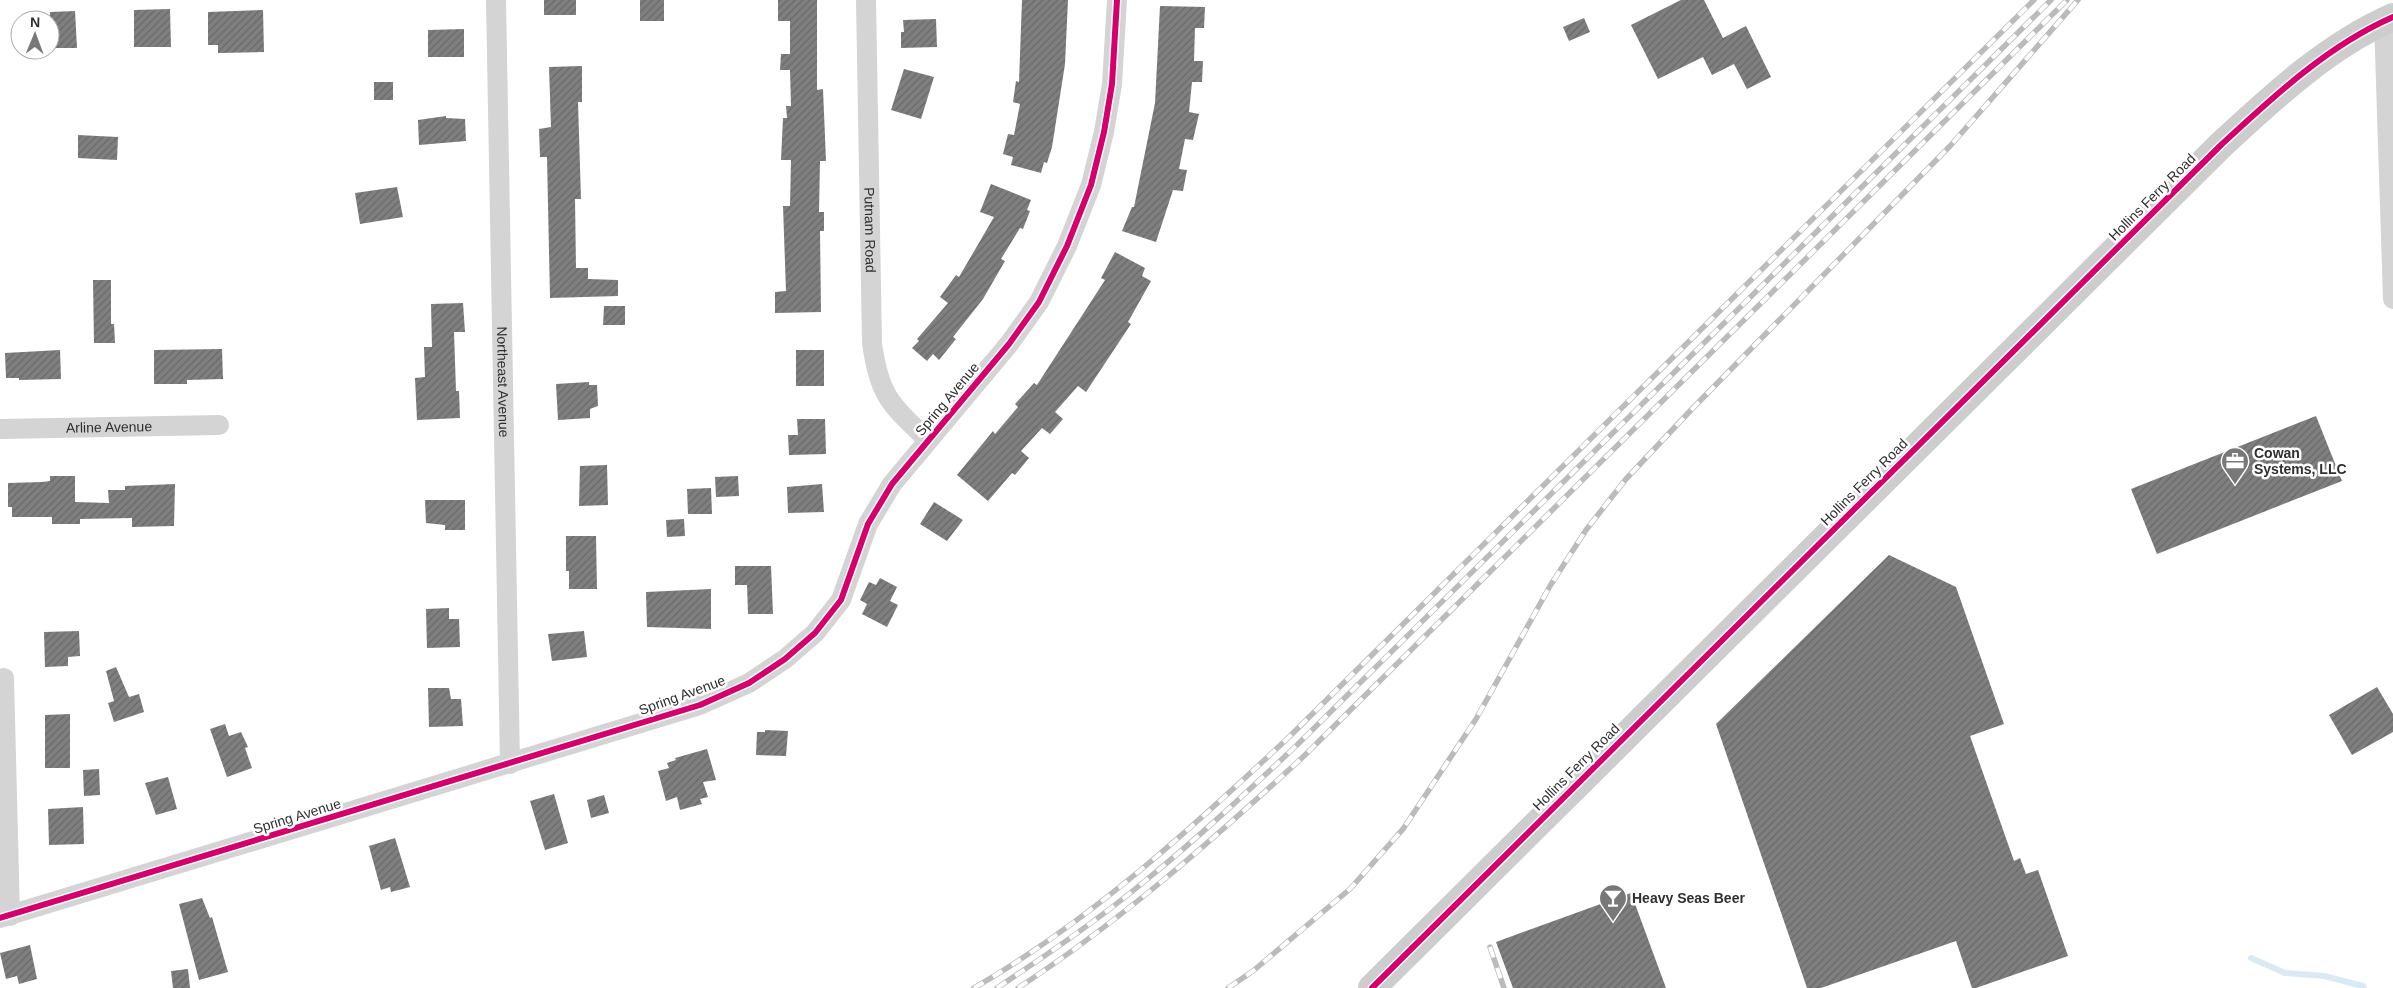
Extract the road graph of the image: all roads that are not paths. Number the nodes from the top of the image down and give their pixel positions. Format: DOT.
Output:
graph roads {
  1 [pos="496,0"];
  2 [pos="866,0"];
  3 [pos="1116,0"];
  4 [pos="2389,19"];
  5 [pos="2393,300"];
  6 [pos="219,425"];
  7 [pos="0,430"];
  8 [pos="928,440"];
  9 [pos="4,678"];
  10 [pos="510,764"];
  11 [pos="5,917"];
  12 [pos="1372,988"];
  1 -- 10 [label="street, Northeast Avenue"];
  2 -- 8 [label="street, Putnam Road"];
  3 -- 8 [label="street, Spring Avenue"];
  4 -- 5 [label="street"];
  4 -- 12 [label="street, Hollins Ferry Road"];
  6 -- 7 [label="street, Arline Avenue"];
  8 -- 10 [label="street, Spring Avenue"];
  9 -- 11 [label="street"];
  10 -- 11 [label="street, Spring Avenue"];
}
